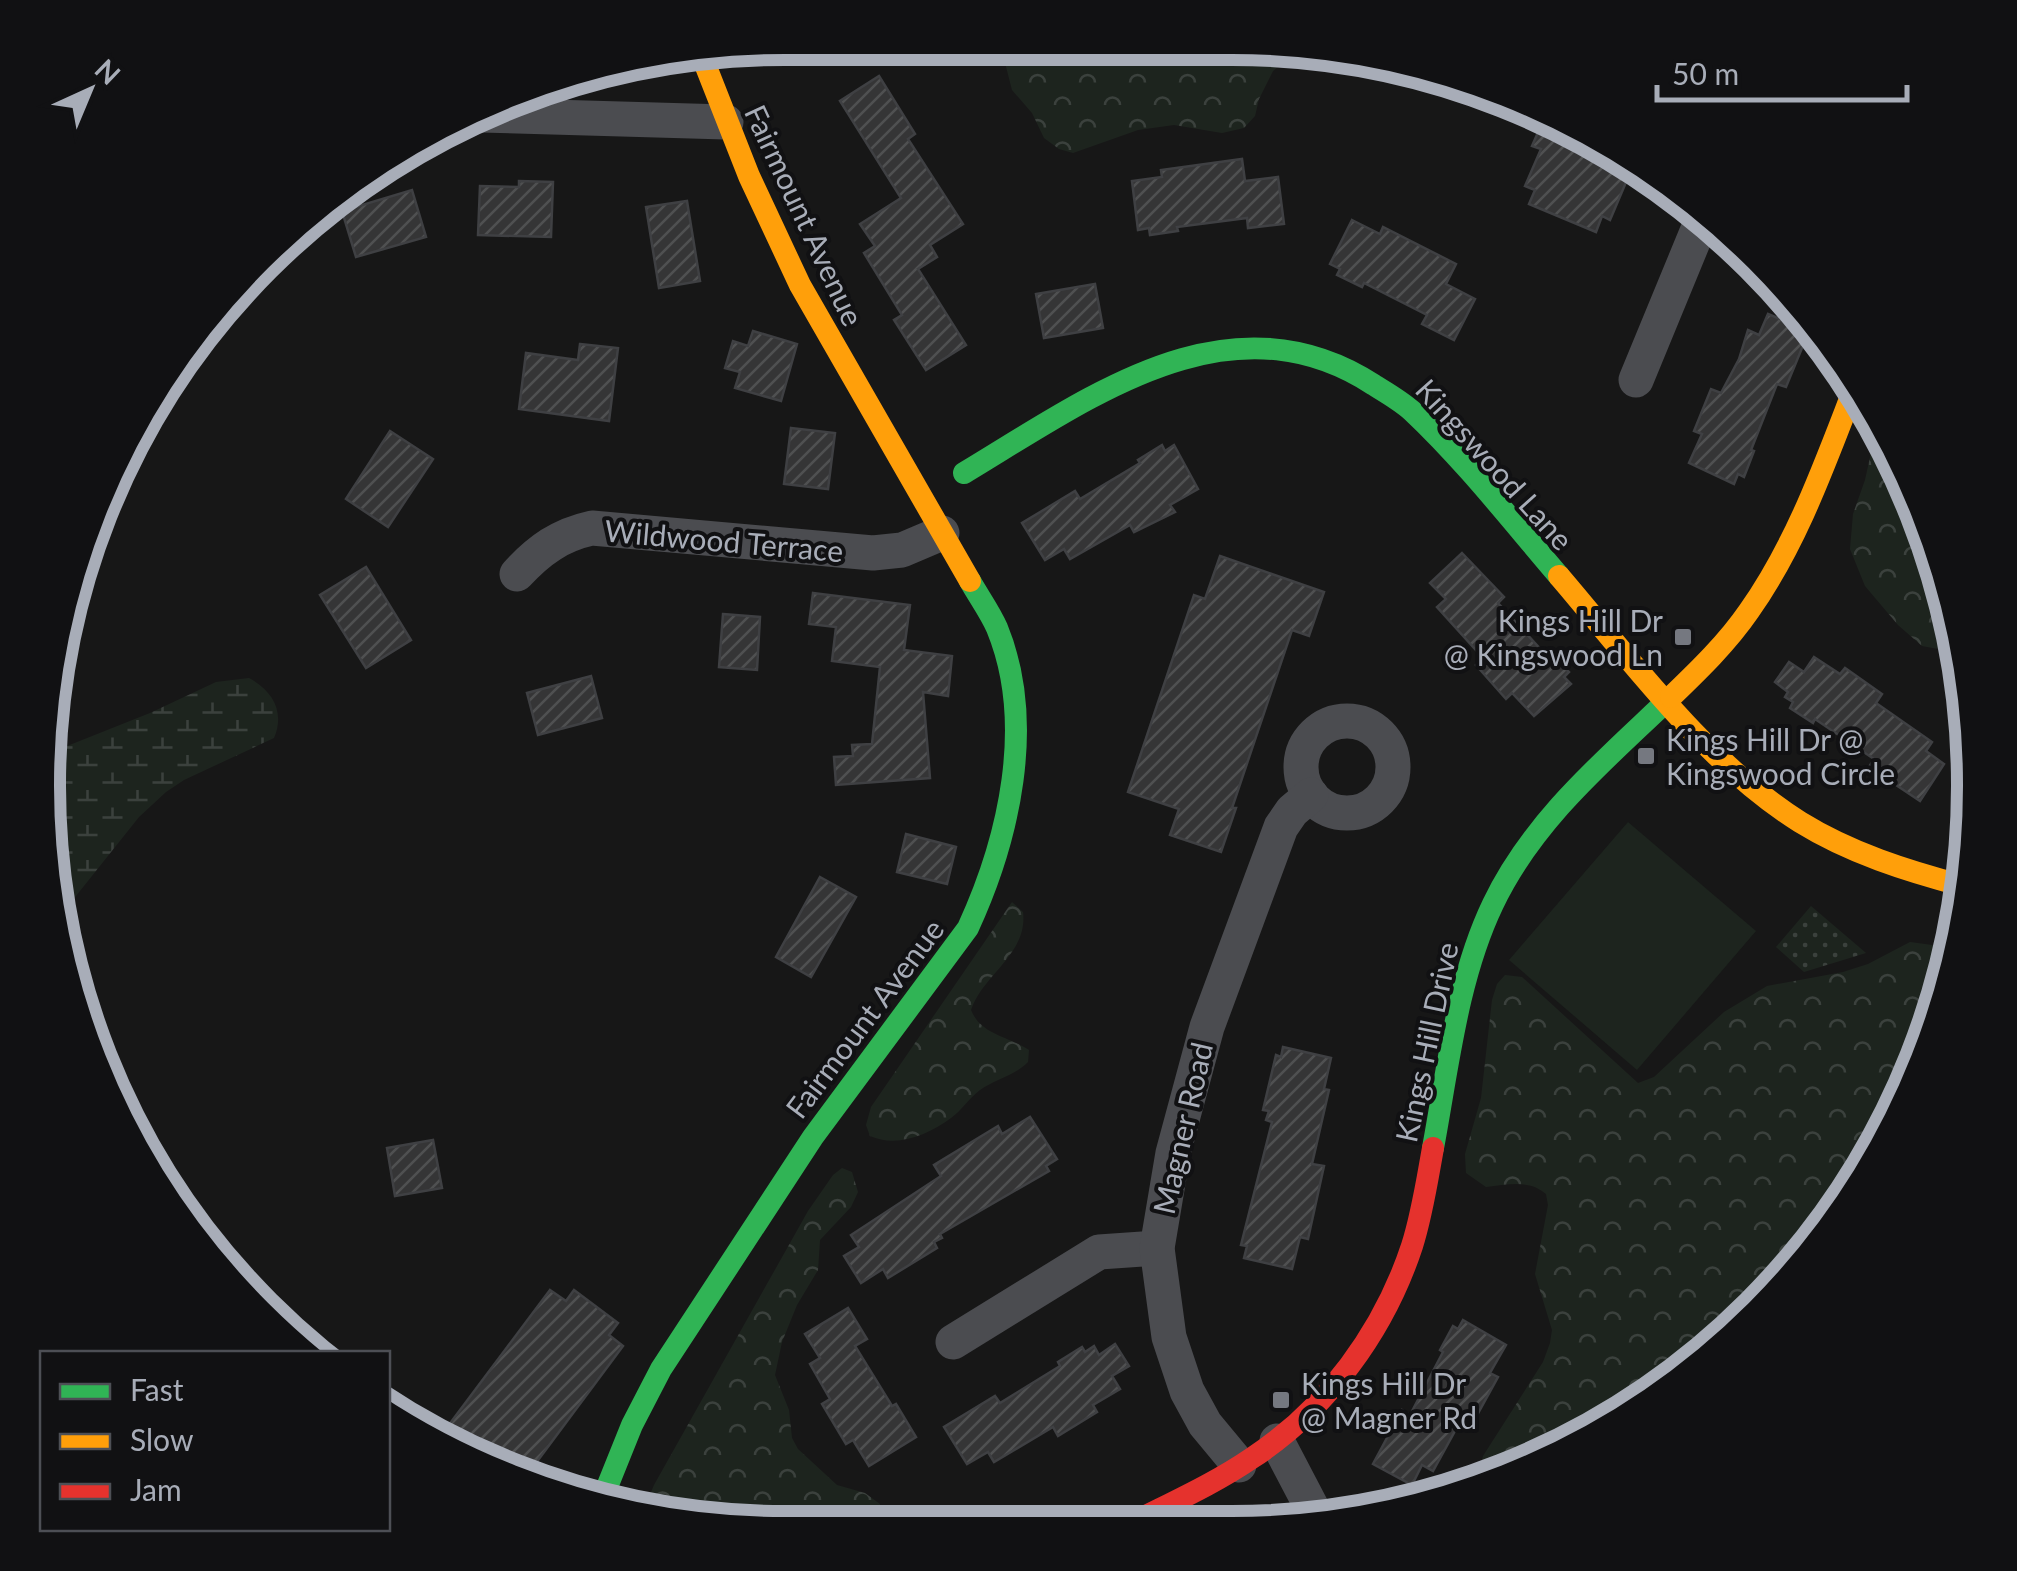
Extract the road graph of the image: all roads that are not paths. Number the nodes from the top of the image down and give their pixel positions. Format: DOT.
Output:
graph roads {
  1 [pos="705,65"];
  2 [pos="508,115"];
  3 [pos="726,122"];
  4 [pos="1698,230"];
  5 [pos="1636,380"];
  6 [pos="1848,403"];
  7 [pos="964,473"];
  8 [pos="942,533"];
  9 [pos="517,574"];
  10 [pos="1667,701"];
  11 [pos="1311,796"];
  12 [pos="1951,882"];
  13 [pos="1157,1248"];
  14 [pos="953,1342"];
  15 [pos="1277,1441"];
  16 [pos="1239,1466"];
  17 [pos="607,1488"];
  18 [pos="1310,1506"];
  19 [pos="1154,1511"];
  1 -- 3 [label="street, Fairmount Avenue"];
  2 -- 3 [label="street"];
  3 -- 8 [label="street, Fairmount Avenue"];
  4 -- 5 [label="street"];
  6 -- 10 [label="street, Kings Hill Drive"];
  7 -- 10 [label="street, Kingswood Lane"];
  8 -- 9 [label="street, Wildwood Terrace"];
  8 -- 17 [label="street, Fairmount Avenue"];
  10 -- 12 [label="street, Kingswood Lane"];
  10 -- 15 [label="street, Kings Hill Drive"];
  11 -- 13 [label="street, Magner Road"];
  13 -- 14 [label="street"];
  13 -- 16 [label="street, Magner Road"];
  15 -- 16 [label="street, Kings Hill Drive"];
  15 -- 18 [label="street"];
  16 -- 19 [label="street, Kings Hill Drive"];
}
